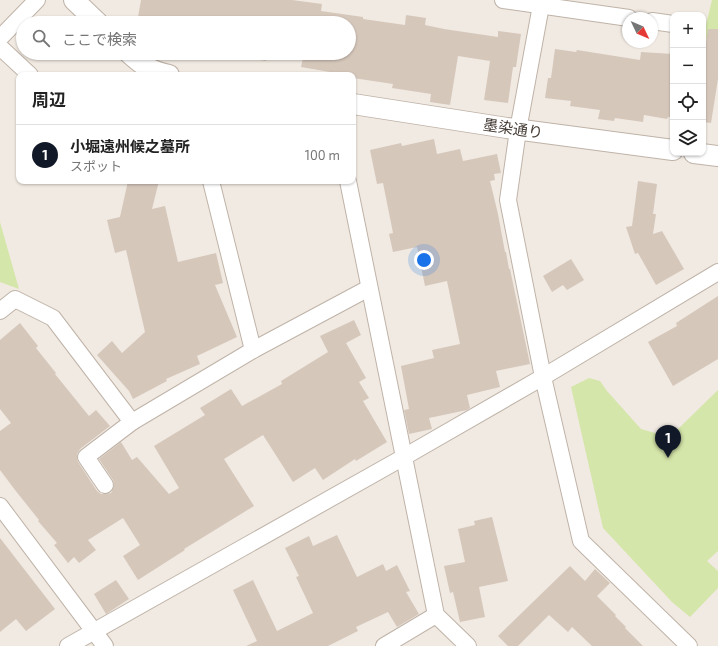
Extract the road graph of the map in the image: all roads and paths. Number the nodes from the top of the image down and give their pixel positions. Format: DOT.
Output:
graph roads {
  1 [pos="37,0"];
  2 [pos="74,0"];
  3 [pos="503,0"];
  4 [pos="542,3"];
  5 [pos="21,16"];
  6 [pos="91,16"];
  7 [pos="622,17"];
  8 [pos="16,22"];
  9 [pos="658,22"];
  10 [pos="670,24"];
  11 [pos="0,38"];
  12 [pos="0,47"];
  13 [pos="136,60"];
  14 [pos="27,72"];
  15 [pos="154,72"];
  16 [pos="356,104"];
  17 [pos="518,130"];
  18 [pos="670,150"];
  19 [pos="706,154"];
  20 [pos="718,156"];
  21 [pos="212,184"];
  22 [pos="349,184"];
  23 [pos="718,272"];
  24 [pos="369,288"];
  25 [pos="0,310"];
  26 [pos="253,350"];
  27 [pos="543,377"];
  28 [pos="132,422"];
  29 [pos="404,458"];
  30 [pos="105,485"];
  31 [pos="0,506"];
  32 [pos="436,615"];
  33 [pos="94,632"];
  34 [pos="68,646"];
  35 [pos="105,646"];
  36 [pos="384,646"];
  37 [pos="468,646"];
  38 [pos="689,646"];
  1 -- 5 [label="street"];
  2 -- 6 [label="street"];
  3 -- 4 [label="street"];
  4 -- 7 [label="street"];
  4 -- 17 [label="street"];
  8 -- 11 [label="street"];
  9 -- 10 [label="street"];
  12 -- 14 [label="street"];
  13 -- 15 [label="street"];
  16 -- 17 [label="street, 墨染通り"];
  17 -- 18 [label="street, 墨染通り"];
  17 -- 27 [label="street"];
  19 -- 20 [label="street"];
  21 -- 26 [label="street"];
  22 -- 24 [label="street"];
  23 -- 27 [label="street"];
  24 -- 26 [label="street"];
  24 -- 29 [label="street"];
  25 -- 28 [label="street"];
  26 -- 28 [label="street"];
  27 -- 29 [label="street"];
  27 -- 38 [label="street"];
  28 -- 30 [label="street"];
  29 -- 32 [label="street"];
  29 -- 33 [label="street"];
  31 -- 33 [label="street"];
  32 -- 36 [label="street"];
  32 -- 37 [label="street"];
  33 -- 34 [label="street"];
  33 -- 35 [label="street"];
}
